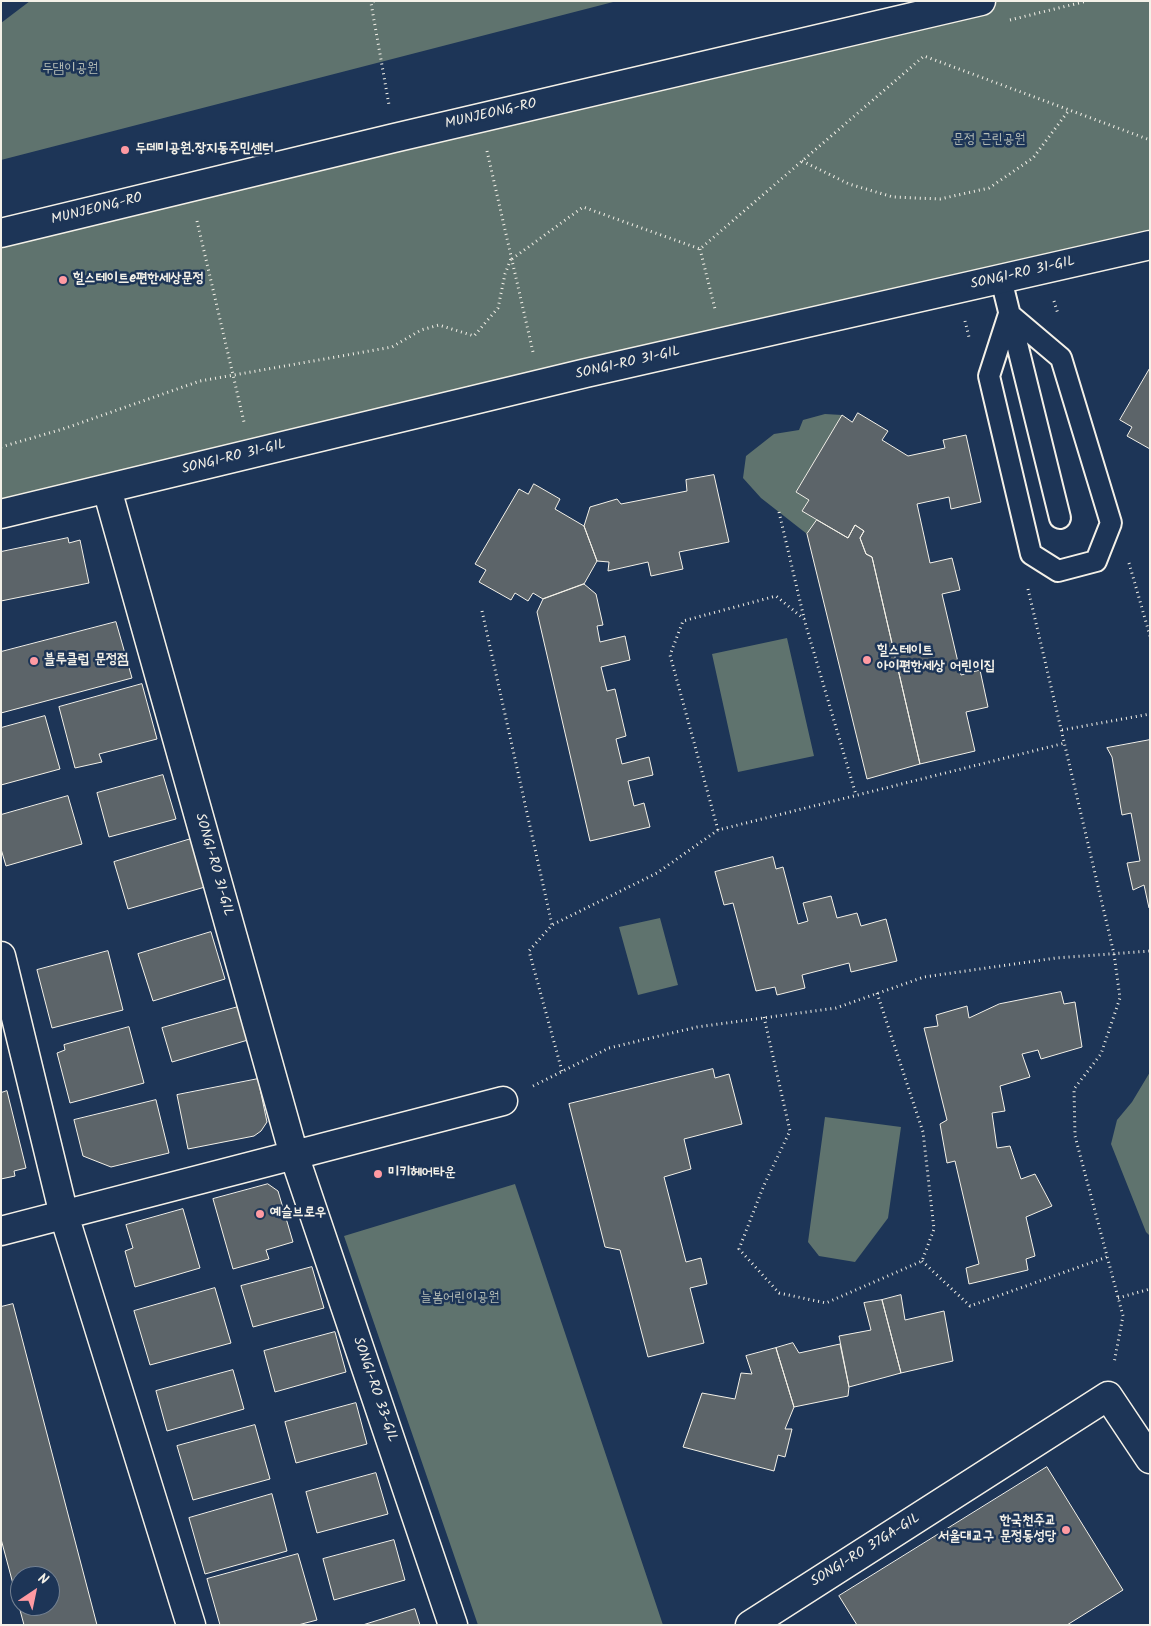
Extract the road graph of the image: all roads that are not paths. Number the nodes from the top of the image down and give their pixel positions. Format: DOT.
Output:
graph roads {
  1 [pos="981,1"];
  2 [pos="1,233"];
  3 [pos="1150,245"];
  4 [pos="1001,279"];
  5 [pos="1009,314"];
  6 [pos="107,489"];
  7 [pos="1,514"];
  8 [pos="1060,518"];
  9 [pos="1,956"];
  10 [pos="503,1101"];
  11 [pos="294,1155"];
  12 [pos="64,1215"];
  13 [pos="1,1231"];
  14 [pos="1150,1459"];
  15 [pos="191,1625"];
  16 [pos="453,1625"];
  17 [pos="750,1625"];
  1 -- 2 [label="street, MUNJEONG-RO"];
  3 -- 4 [label="street, SONGI-RO 31-GIL"];
  4 -- 5 [label="lane"];
  4 -- 6 [label="street, SONGI-RO 31-GIL"];
  5 -- 5 [label="lane"];
  5 -- 8 [label="lane"];
  6 -- 7 [label="street, SONGI-RO 31-GIL"];
  6 -- 11 [label="street, SONGI-RO 31-GIL"];
  9 -- 12 [label="street"];
  10 -- 11 [label="street"];
  11 -- 12 [label="street"];
  11 -- 16 [label="street, SONGI-RO 33-GIL"];
  12 -- 13 [label="street"];
  12 -- 15 [label="street"];
  14 -- 17 [label="street, SONGI-RO 37GA-GIL"];
}
